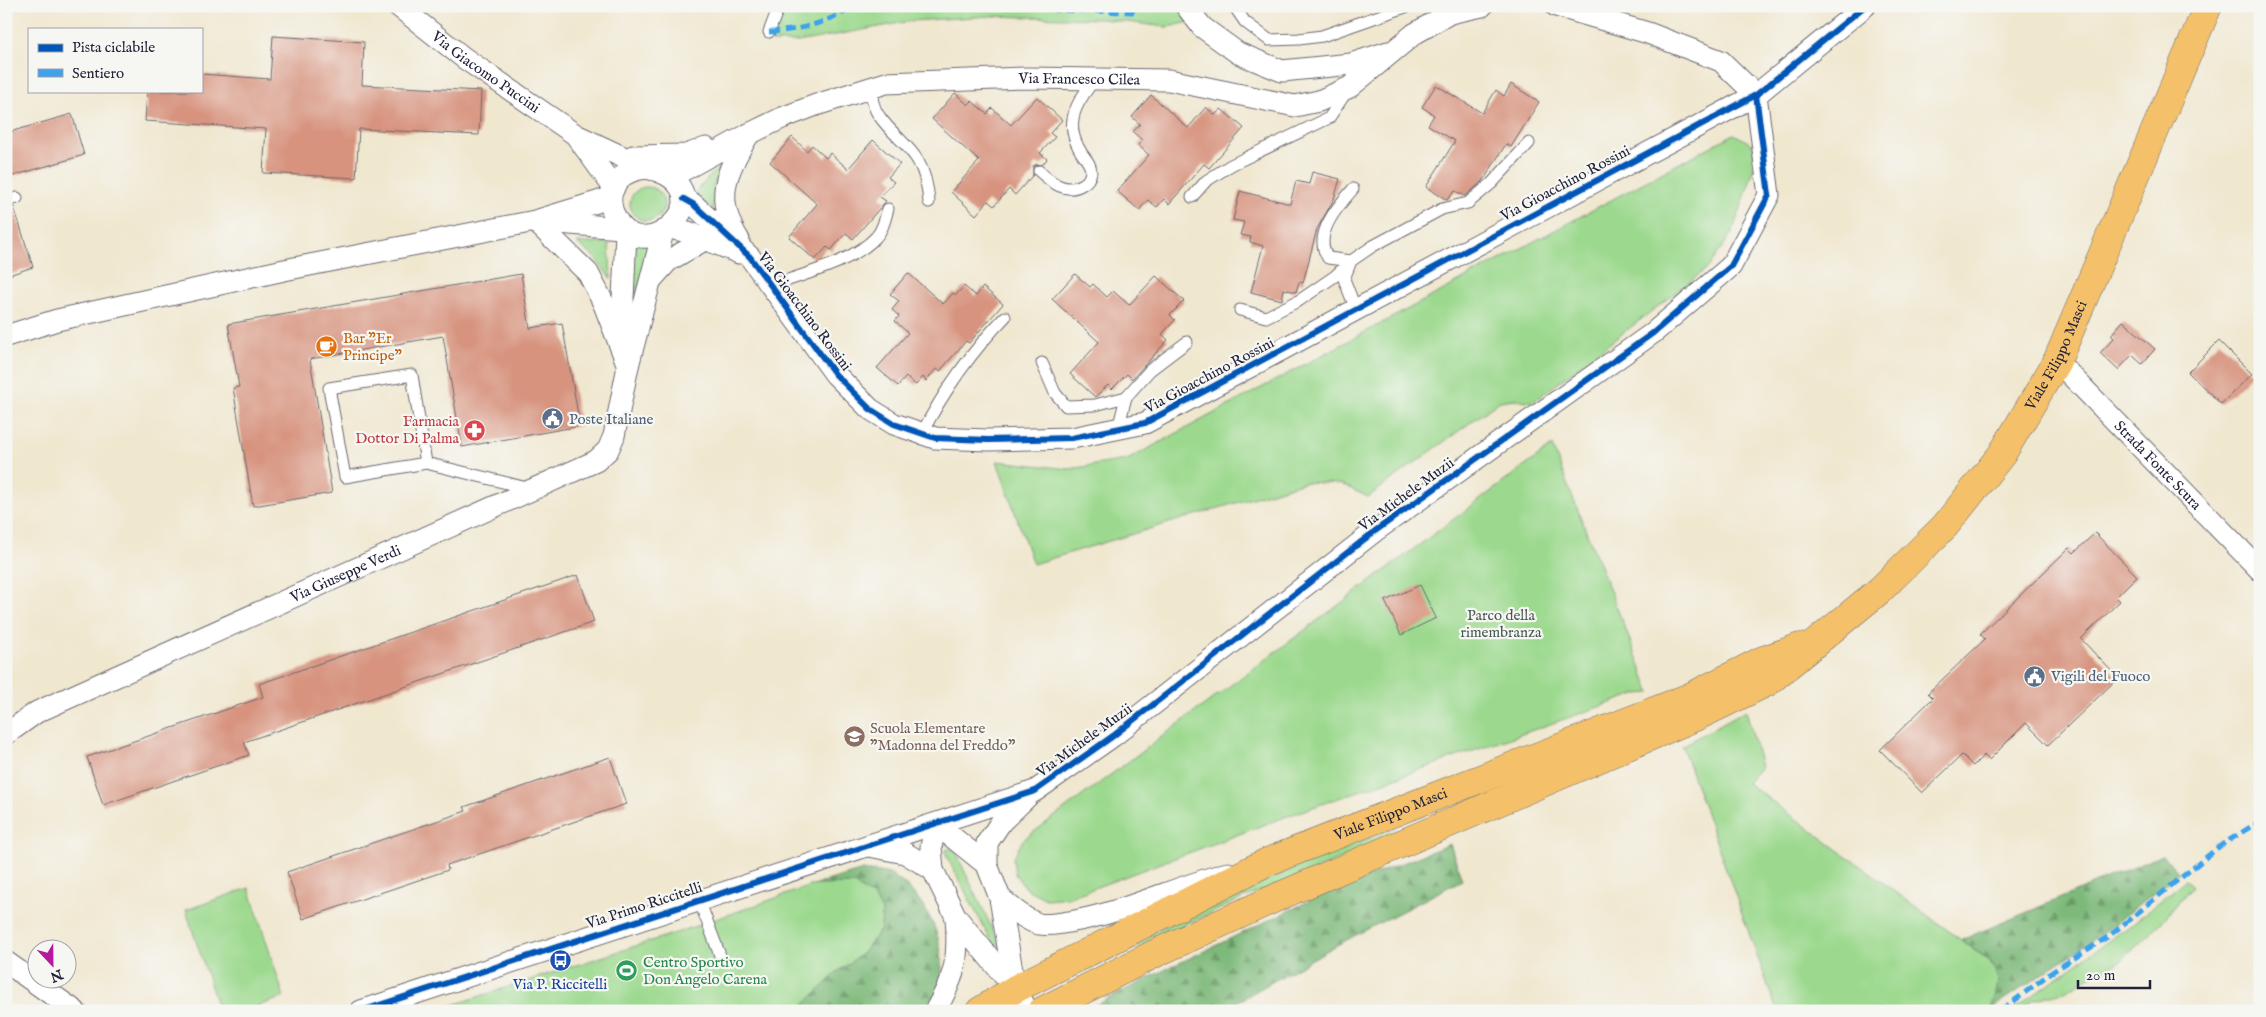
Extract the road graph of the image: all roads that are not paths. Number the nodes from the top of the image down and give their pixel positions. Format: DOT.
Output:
graph roads {
  1 [pos="398,6"];
  2 [pos="779,6"];
  3 [pos="1186,6"];
  4 [pos="1234,6"];
  5 [pos="1408,6"];
  6 [pos="1482,6"];
  7 [pos="1556,6"];
  8 [pos="1865,6"];
  9 [pos="2208,6"];
  10 [pos="1457,9"];
  11 [pos="1611,14"];
  12 [pos="769,32"];
  13 [pos="1398,49"];
  14 [pos="1095,79"];
  15 [pos="1350,87"];
  16 [pos="871,88"];
  17 [pos="1756,95"];
  18 [pos="749,134"];
  19 [pos="576,135"];
  20 [pos="1529,142"];
  21 [pos="620,155"];
  22 [pos="646,168"];
  23 [pos="1039,171"];
  24 [pos="679,188"];
  25 [pos="1353,189"];
  26 [pos="612,193"];
  27 [pos="1192,197"];
  28 [pos="929,202"];
  29 [pos="888,209"];
  30 [pos="535,222"];
  31 [pos="624,230"];
  32 [pos="666,230"];
  33 [pos="706,239"];
  34 [pos="750,257"];
  35 [pos="1351,261"];
  36 [pos="649,282"];
  37 [pos="771,286"];
  38 [pos="1240,310"];
  39 [pos="1356,310"];
  40 [pos="1005,317"];
  41 [pos="6,336"];
  42 [pos="1187,342"];
  43 [pos="2057,360"];
  44 [pos="1042,363"];
  45 [pos="628,366"];
  46 [pos="1126,397"];
  47 [pos="1118,429"];
  48 [pos="922,433"];
  49 [pos="426,463"];
  50 [pos="532,490"];
  51 [pos="2260,570"];
  52 [pos="1813,643"];
  53 [pos="6,734"];
  54 [pos="1035,791"];
  55 [pos="936,824"];
  56 [pos="866,846"];
  57 [pos="1267,862"];
  58 [pos="987,866"];
  59 [pos="933,870"];
  60 [pos="1000,898"];
  61 [pos="700,900"];
  62 [pos="956,917"];
  63 [pos="721,958"];
  64 [pos="6,962"];
  65 [pos="1022,1000"];
  66 [pos="75,1011"];
  67 [pos="361,1011"];
  68 [pos="935,1011"];
  69 [pos="980,1011"];
  70 [pos="1042,1011"];
  1 -- 19 [label="street, Via Giacomo Puccini"];
  2 -- 12 [label="lane"];
  3 -- 13 [label="street, Via Francesco Cilea"];
  4 -- 5 [label="lane"];
  6 -- 10 [label="street, Via Francesco Cilea"];
  7 -- 11 [label="street"];
  8 -- 17 [label="street, Via Gioacchino Rossini"];
  9 -- 43 [label="main road, Viale Filippo Masci"];
  10 -- 13 [label="street, Via Francesco Cilea"];
  11 -- 17 [label="street"];
  13 -- 15 [label="street, Via Francesco Cilea"];
  14 -- 15 [label="street, Via Francesco Cilea"];
  14 -- 16 [label="street, Via Francesco Cilea"];
  14 -- 23 [label="lane"];
  15 -- 27 [label="lane"];
  16 -- 18 [label="street, Via Francesco Cilea"];
  16 -- 28 [label="lane"];
  17 -- 39 [label="street, Via Gioacchino Rossini"];
  17 -- 54 [label="street, Via Michele Muzii"];
  18 -- 21 [label="street, Via Francesco Cilea"];
  18 -- 24 [label="street, Via Francesco Cilea"];
  18 -- 34 [label="street"];
  19 -- 21 [label="street, Via Giacomo Puccini"];
  19 -- 26 [label="street, Via Giacomo Puccini"];
  20 -- 35 [label="lane"];
  21 -- 22 [label="street, Via Giacomo Puccini"];
  22 -- 24 [label="street"];
  22 -- 26 [label="street"];
  24 -- 32 [label="street"];
  24 -- 34 [label="street, Via Gioacchino Rossini"];
  25 -- 35 [label="lane"];
  26 -- 30 [label="street"];
  26 -- 31 [label="street"];
  29 -- 37 [label="lane"];
  30 -- 31 [label="street"];
  30 -- 41 [label="street"];
  30 -- 45 [label="street"];
  31 -- 32 [label="street"];
  31 -- 45 [label="street, Via Giuseppe Verdi"];
  32 -- 33 [label="street, Via Gioacchino Rossini"];
  32 -- 36 [label="street, Via Giuseppe Verdi"];
  33 -- 34 [label="street, Via Gioacchino Rossini"];
  33 -- 36 [label="street, Via Giuseppe Verdi"];
  34 -- 37 [label="street, Via Gioacchino Rossini"];
  35 -- 38 [label="lane"];
  35 -- 39 [label="lane"];
  36 -- 45 [label="street, Via Giuseppe Verdi"];
  37 -- 48 [label="street, Via Gioacchino Rossini"];
  39 -- 47 [label="street, Via Gioacchino Rossini"];
  40 -- 48 [label="lane"];
  42 -- 46 [label="lane"];
  43 -- 51 [label="street, Strada Fonte Scura"];
  43 -- 52 [label="main road, Viale Filippo Masci"];
  44 -- 46 [label="lane"];
  45 -- 50 [label="street, Via Giuseppe Verdi"];
  46 -- 47 [label="lane"];
  47 -- 48 [label="street, Via Gioacchino Rossini"];
  49 -- 49 [label="lane"];
  49 -- 50 [label="lane"];
  50 -- 53 [label="street, Via Giuseppe Verdi"];
  52 -- 57 [label="main road, Viale Filippo Masci"];
  52 -- 70 [label="main road, Viale Filippo Masci"];
  54 -- 55 [label="street, Via Michele Muzii"];
  54 -- 58 [label="street"];
  55 -- 56 [label="street, Via Primo Riccitelli"];
  55 -- 58 [label="street"];
  55 -- 59 [label="street"];
  56 -- 59 [label="street"];
  56 -- 61 [label="street, Via Primo Riccitelli"];
  57 -- 60 [label="street"];
  57 -- 65 [label="main road, Viale Filippo Masci"];
  58 -- 60 [label="street"];
  59 -- 62 [label="street"];
  60 -- 65 [label="street"];
  61 -- 63 [label="lane"];
  61 -- 67 [label="street, Via Primo Riccitelli"];
  62 -- 65 [label="street"];
  62 -- 68 [label="street"];
  64 -- 66 [label="street"];
  65 -- 69 [label="main road, Viale Filippo Masci"];
}
